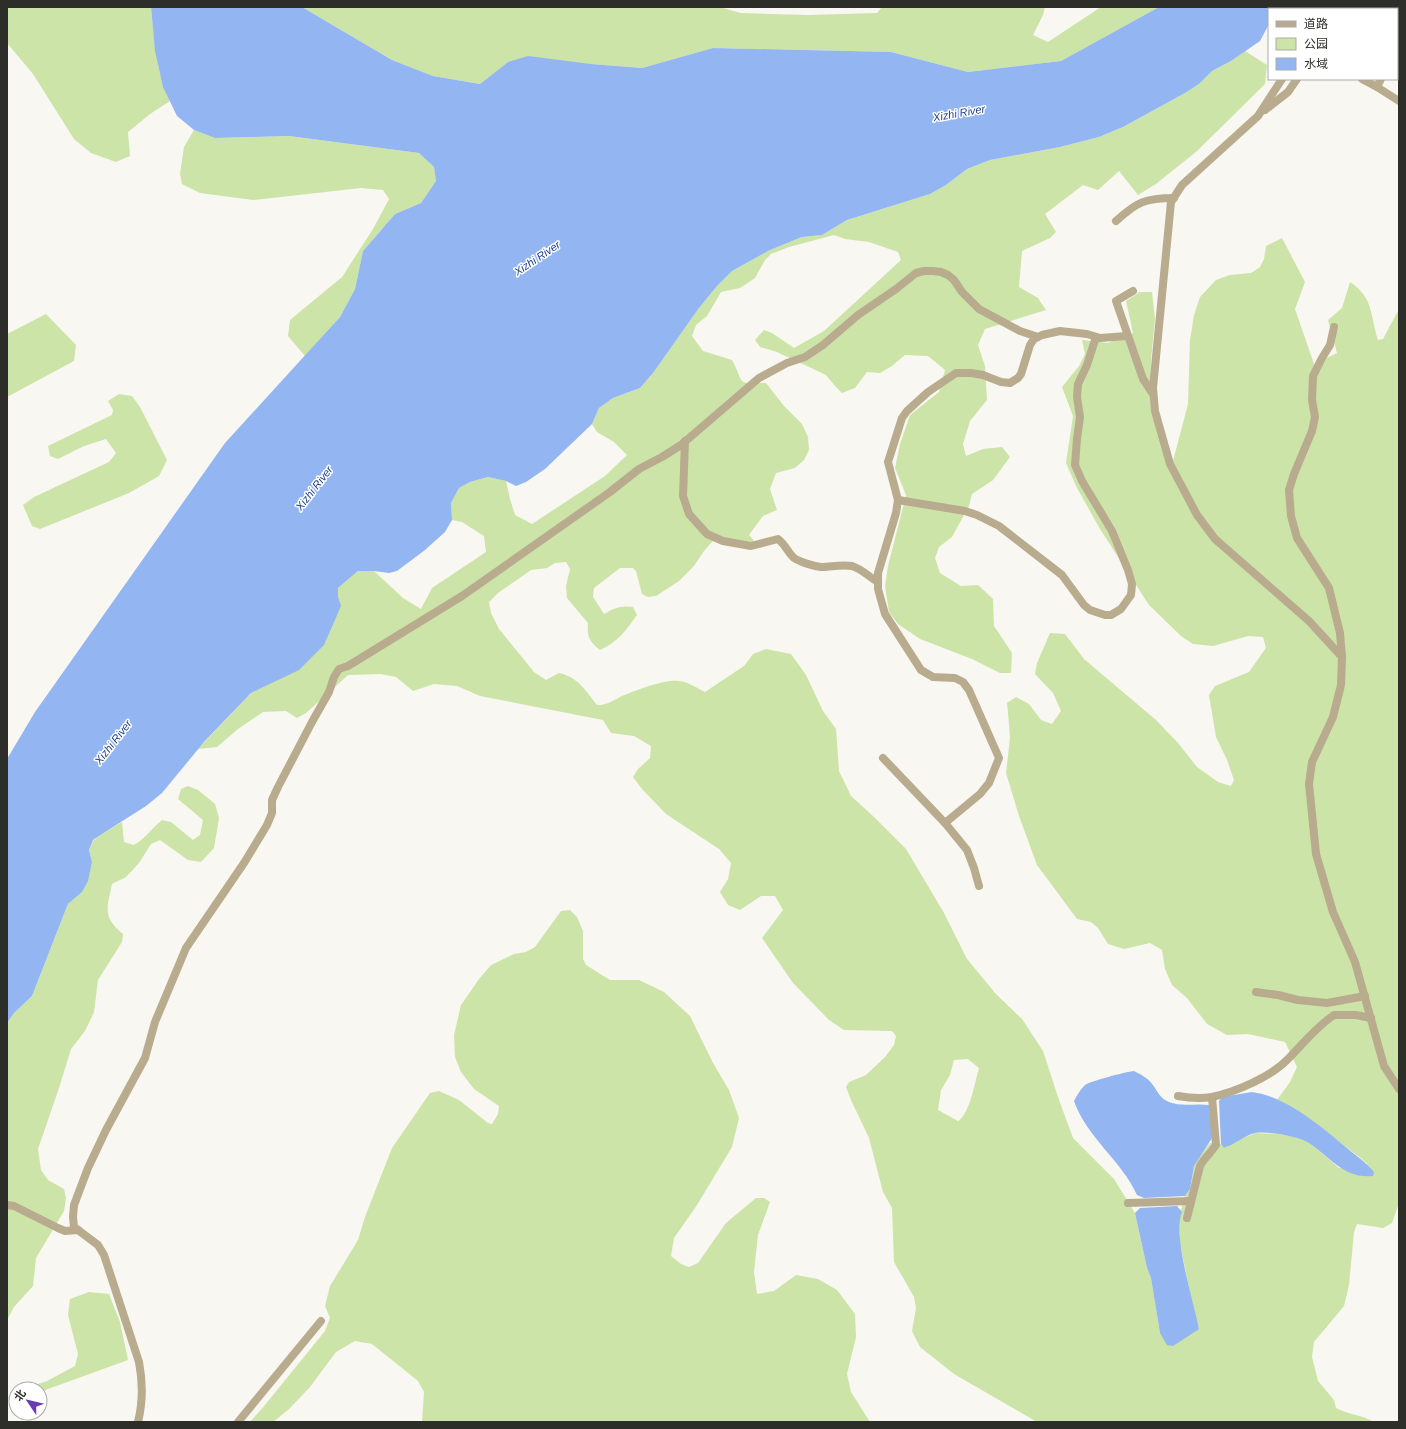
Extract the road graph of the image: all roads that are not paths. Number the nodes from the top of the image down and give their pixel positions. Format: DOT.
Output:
graph roads {
  1 [pos="1281,80"];
  2 [pos="1296,80"];
  3 [pos="1366,80"];
  4 [pos="1379,83"];
  5 [pos="1399,101"];
  6 [pos="1258,116"];
  7 [pos="1174,198"];
  8 [pos="1116,222"];
  9 [pos="1133,291"];
  10 [pos="1334,328"];
  11 [pos="1127,336"];
  12 [pos="1038,337"];
  13 [pos="1096,337"];
  14 [pos="1154,395"];
  15 [pos="685,441"];
  16 [pos="898,500"];
  17 [pos="878,582"];
  18 [pos="1342,657"];
  19 [pos="883,758"];
  20 [pos="944,823"];
  21 [pos="979,886"];
  22 [pos="1256,992"];
  23 [pos="1365,996"];
  24 [pos="1371,1018"];
  25 [pos="1399,1089"];
  26 [pos="1178,1096"];
  27 [pos="1212,1097"];
  28 [pos="1191,1201"];
  29 [pos="1128,1203"];
  30 [pos="7,1205"];
  31 [pos="1187,1218"];
  32 [pos="78,1230"];
  33 [pos="321,1321"];
  34 [pos="138,1422"];
  35 [pos="238,1422"];
  1 -- 6 [label="street"];
  2 -- 6 [label="street"];
  3 -- 4 [label="street"];
  4 -- 5 [label="street"];
  6 -- 7 [label="street"];
  7 -- 8 [label="street"];
  7 -- 14 [label="street"];
  9 -- 11 [label="street"];
  10 -- 18 [label="street"];
  11 -- 13 [label="street"];
  11 -- 14 [label="street"];
  12 -- 13 [label="street"];
  12 -- 15 [label="street"];
  12 -- 16 [label="street"];
  13 -- 16 [label="street"];
  14 -- 18 [label="street"];
  15 -- 17 [label="street"];
  15 -- 32 [label="street"];
  16 -- 17 [label="street"];
  17 -- 20 [label="street"];
  18 -- 23 [label="street"];
  19 -- 20 [label="street"];
  20 -- 21 [label="street"];
  22 -- 23 [label="street"];
  23 -- 24 [label="street"];
  24 -- 25 [label="street"];
  24 -- 27 [label="street"];
  26 -- 27 [label="street"];
  27 -- 28 [label="street"];
  28 -- 29 [label="street"];
  28 -- 31 [label="street"];
  30 -- 32 [label="street"];
  32 -- 34 [label="street"];
  33 -- 35 [label="street"];
}
